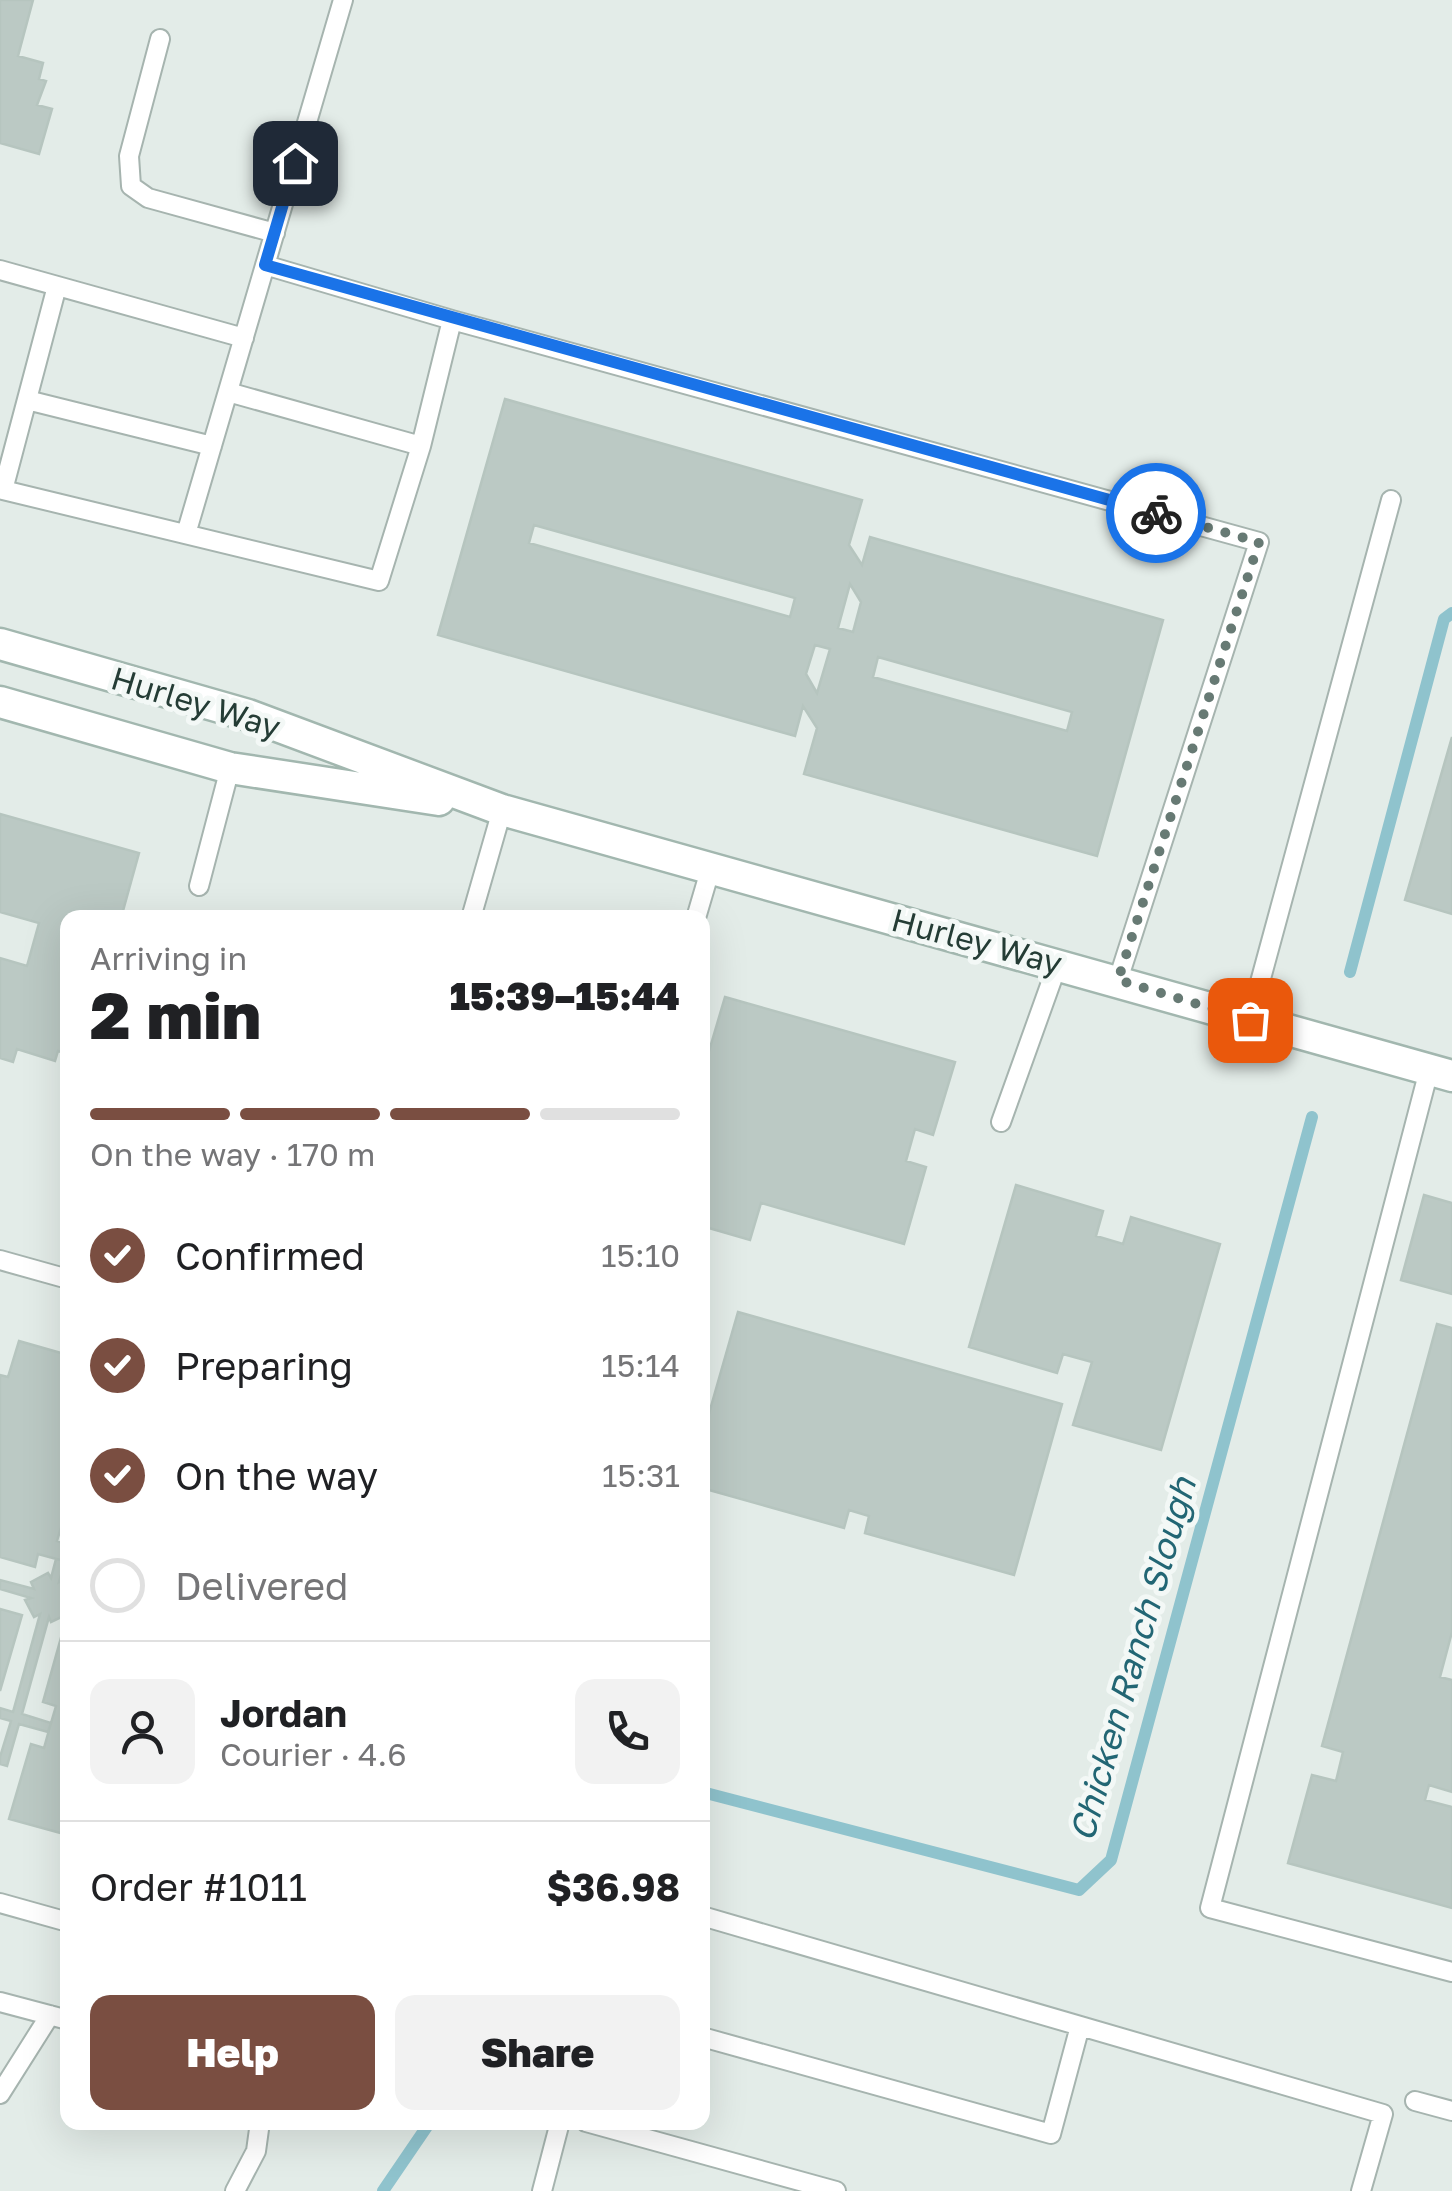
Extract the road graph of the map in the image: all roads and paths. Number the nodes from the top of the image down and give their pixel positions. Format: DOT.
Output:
graph roads {
  1 [pos="343,0"];
  2 [pos="160,39"];
  3 [pos="275,233"];
  4 [pos="265,265"];
  5 [pos="0,270"];
  6 [pos="57,286"];
  7 [pos="452,320"];
  8 [pos="244,338"];
  9 [pos="228,392"];
  10 [pos="27,400"];
  11 [pos="212,446"];
  12 [pos="421,446"];
  13 [pos="1392,500"];
  14 [pos="186,534"];
  15 [pos="0,644"];
  16 [pos="0,702"];
  17 [pos="230,768"];
  18 [pos="502,810"];
  19 [pos="711,867"];
  20 [pos="199,886"];
  21 [pos="474,910"];
  22 [pos="698,910"];
  23 [pos="1058,963"];
  24 [pos="1118,980"];
  25 [pos="1250,1020"];
  26 [pos="1440,1073"];
  27 [pos="1001,1122"];
  28 [pos="0,1260"];
  29 [pos="60,1278"];
  30 [pos="0,1903"];
  31 [pos="710,1918"];
  32 [pos="60,1920"];
  33 [pos="1452,1972"];
  34 [pos="0,2002"];
  35 [pos="58,2018"];
  36 [pos="1080,2026"];
  37 [pos="710,2039"];
  38 [pos="0,2094"];
  39 [pos="1415,2101"];
  40 [pos="1452,2111"];
  41 [pos="259,2130"];
  42 [pos="558,2130"];
  43 [pos="615,2130"];
  44 [pos="235,2191"];
  45 [pos="542,2191"];
  46 [pos="836,2191"];
  47 [pos="1361,2191"];
  1 -- 3 [label="lane"];
  2 -- 3 [label="lane"];
  3 -- 4 [label="lane"];
  4 -- 7 [label="lane"];
  4 -- 8 [label="lane"];
  5 -- 6 [label="lane"];
  6 -- 8 [label="lane"];
  6 -- 10 [label="lane"];
  7 -- 12 [label="lane"];
  7 -- 24 [label="lane"];
  8 -- 9 [label="lane"];
  9 -- 11 [label="lane"];
  9 -- 12 [label="lane"];
  10 -- 11 [label="lane"];
  10 -- 14 [label="lane"];
  11 -- 14 [label="lane"];
  12 -- 14 [label="lane"];
  13 -- 25 [label="lane"];
  15 -- 18 [label="street, Hurley Way"];
  16 -- 17 [label="street, Hurley Way"];
  17 -- 18 [label="street, Hurley Way"];
  17 -- 20 [label="lane"];
  18 -- 19 [label="street, Hurley Way"];
  18 -- 21 [label="lane"];
  19 -- 22 [label="lane"];
  19 -- 23 [label="street, Hurley Way"];
  23 -- 24 [label="street, Hurley Way"];
  23 -- 27 [label="lane"];
  24 -- 25 [label="street, Hurley Way"];
  25 -- 26 [label="street, Hurley Way"];
  26 -- 33 [label="lane"];
  28 -- 29 [label="lane"];
  30 -- 32 [label="lane"];
  31 -- 36 [label="lane"];
  34 -- 35 [label="lane"];
  35 -- 38 [label="lane"];
  36 -- 37 [label="lane"];
  36 -- 47 [label="lane"];
  39 -- 40 [label="lane"];
  41 -- 44 [label="lane"];
  42 -- 45 [label="lane"];
  43 -- 46 [label="lane"];
}
